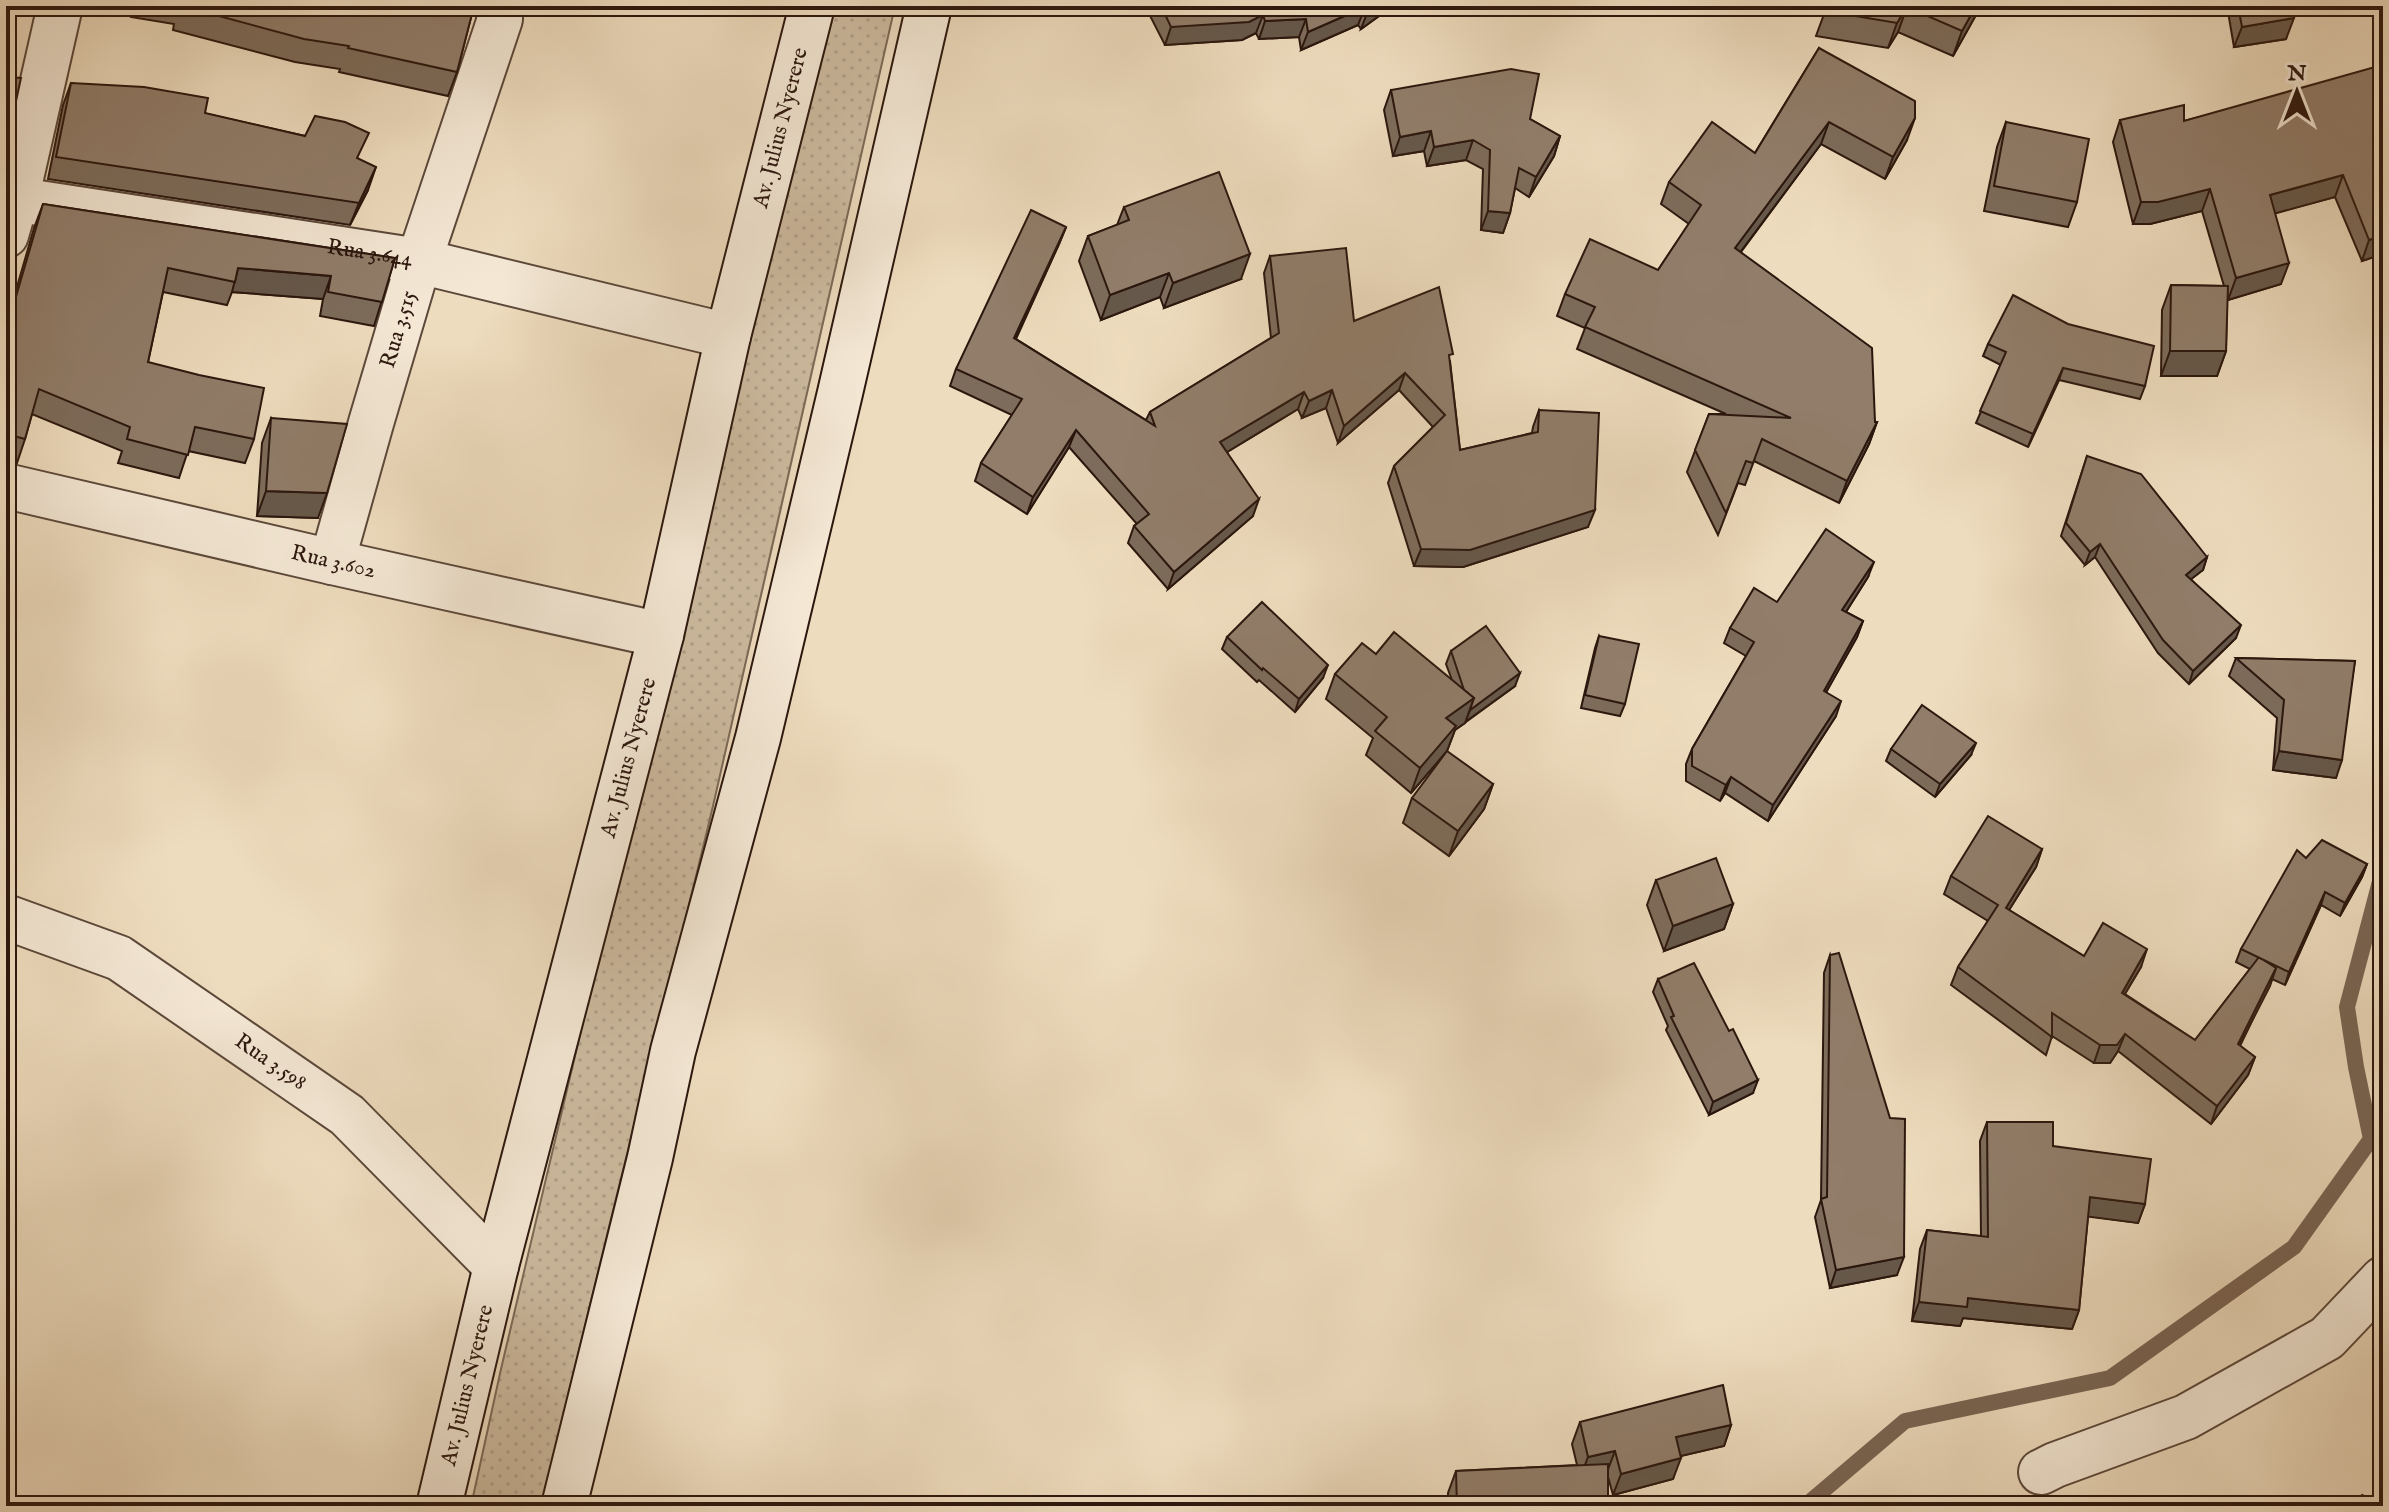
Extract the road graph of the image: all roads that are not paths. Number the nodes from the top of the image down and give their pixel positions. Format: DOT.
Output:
graph roads {
  1 [pos="60,6"];
  2 [pos="812,6"];
  3 [pos="929,6"];
  4 [pos="498,7"];
  5 [pos="9,211"];
  6 [pos="419,261"];
  7 [pos="728,336"];
  8 [pos="6,486"];
  9 [pos="332,562"];
  10 [pos="661,635"];
  11 [pos="6,917"];
  12 [pos="496,1266"];
  13 [pos="2383,1279"];
  14 [pos="2041,1472"];
  15 [pos="439,1506"];
  16 [pos="564,1506"];
  1 -- 5 [label="street"];
  2 -- 7 [label="street, Av. Julius Nyerere"];
  3 -- 16 [label="street"];
  4 -- 6 [label="street, Rua 3.515"];
  5 -- 6 [label="street, Rua 3.644"];
  6 -- 7 [label="street, Rua 3.644"];
  6 -- 9 [label="street, Rua 3.515"];
  7 -- 10 [label="street, Av. Julius Nyerere"];
  8 -- 9 [label="street, Rua 3.602"];
  9 -- 10 [label="street, Rua 3.602"];
  10 -- 12 [label="street, Av. Julius Nyerere"];
  11 -- 12 [label="street, Rua 3.598"];
  12 -- 15 [label="street, Av. Julius Nyerere"];
  13 -- 14 [label="street"];
}
